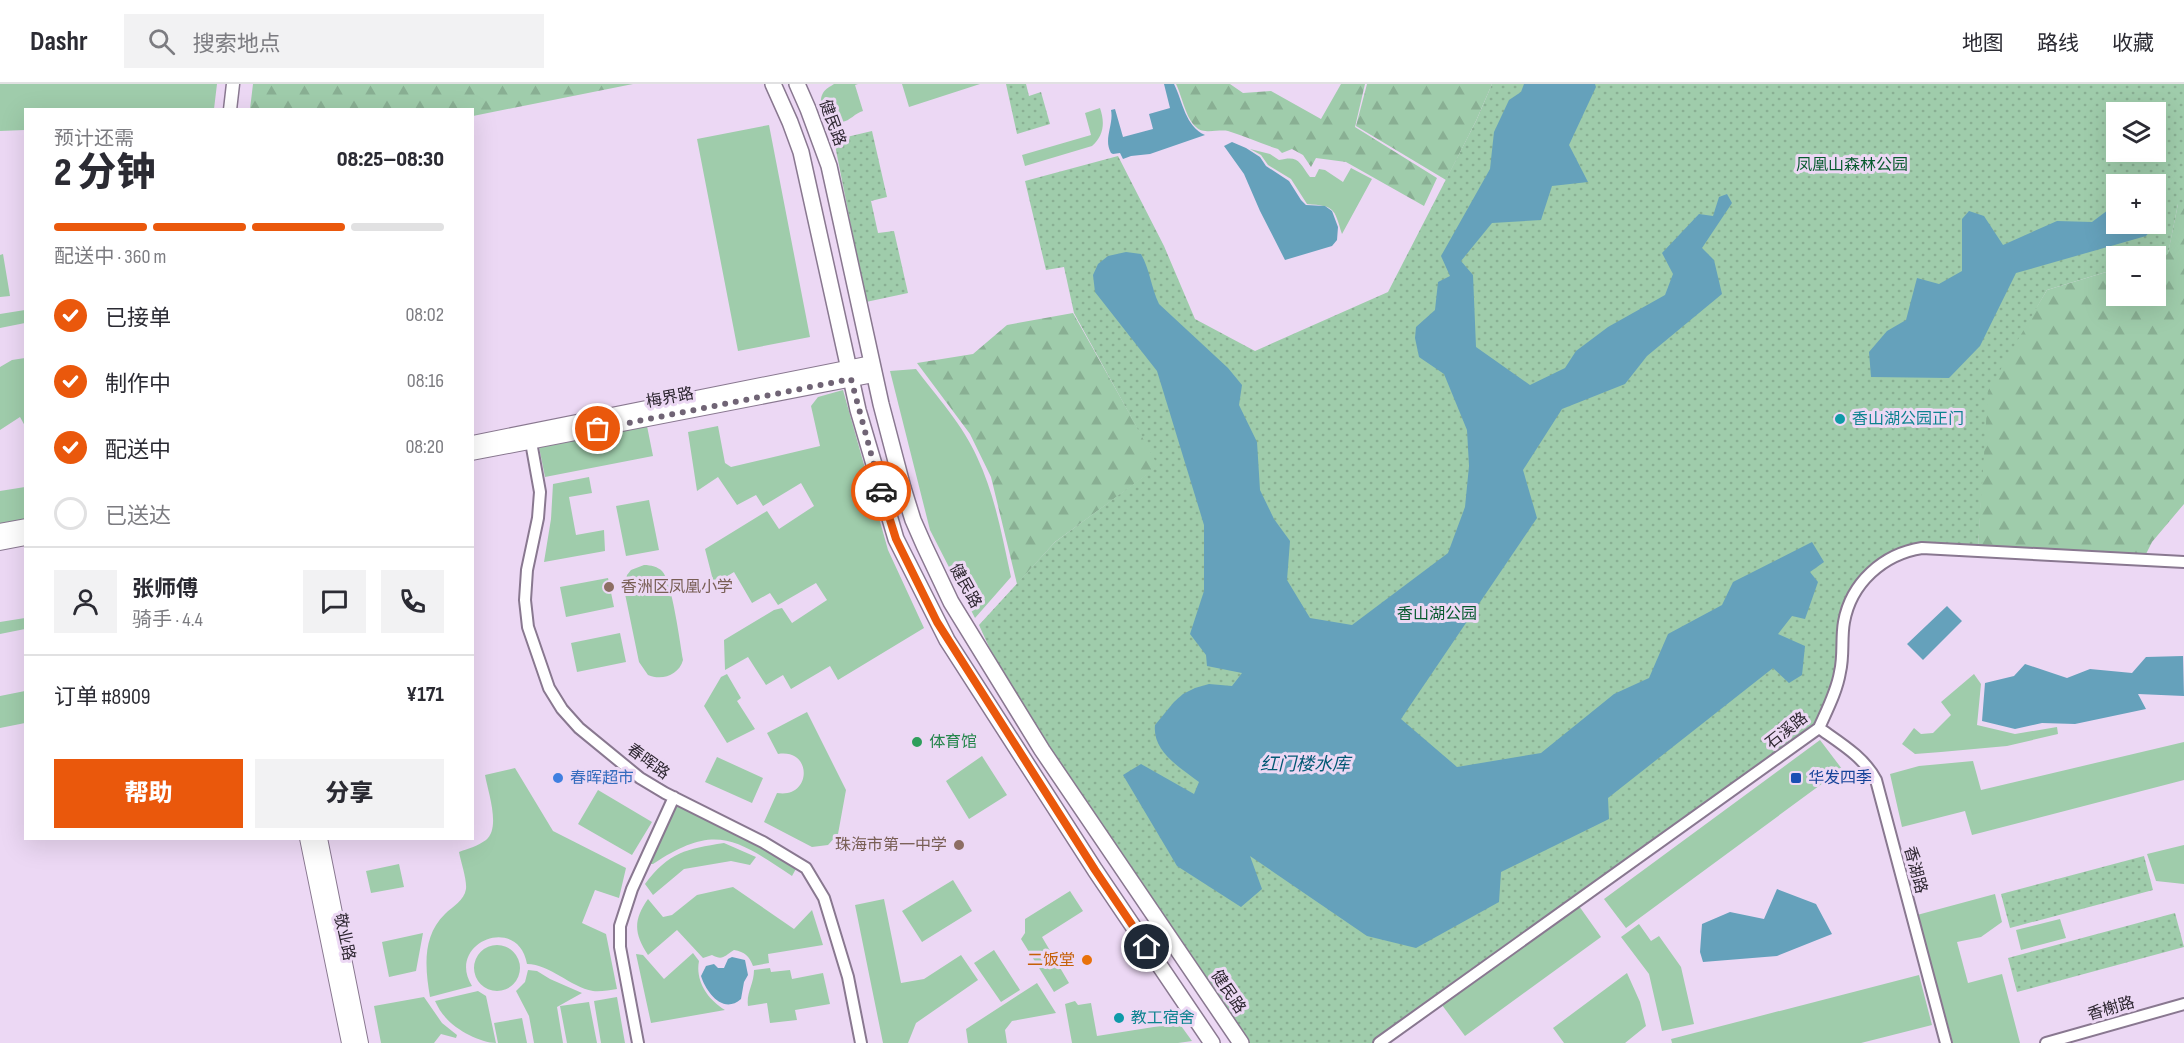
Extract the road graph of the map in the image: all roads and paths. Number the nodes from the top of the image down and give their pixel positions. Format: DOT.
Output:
graph roads {
  1 [pos="233,84"];
  2 [pos="773,84"];
  3 [pos="797,84"];
  4 [pos="230,108"];
  5 [pos="872,369"];
  6 [pos="849,374"];
  7 [pos="531,442"];
  8 [pos="474,443"];
  9 [pos="474,453"];
  10 [pos="24,526"];
  11 [pos="0,531"];
  12 [pos="24,538"];
  13 [pos="0,543"];
  14 [pos="2184,562"];
  15 [pos="1819,728"];
  16 [pos="674,797"];
  17 [pos="307,840"];
  18 [pos="320,840"];
  19 [pos="2184,1004"];
  20 [pos="349,1043"];
  21 [pos="361,1043"];
  22 [pos="638,1043"];
  23 [pos="861,1043"];
  24 [pos="1212,1043"];
  25 [pos="1241,1043"];
  26 [pos="1379,1043"];
  27 [pos="1947,1043"];
  28 [pos="2046,1043"];
  1 -- 4 [label="street"];
  2 -- 6 [label="main road"];
  3 -- 5 [label="main road, 健民路"];
  5 -- 6 [label="main road"];
  5 -- 25 [label="main road, 健民路"];
  6 -- 7 [label="main road, 梅界路"];
  6 -- 8 [label="main road"];
  6 -- 24 [label="main road"];
  7 -- 9 [label="main road, 梅界路"];
  7 -- 16 [label="street, 春晖路"];
  10 -- 11 [label="main road"];
  12 -- 13 [label="main road"];
  14 -- 15 [label="street, 石溪路"];
  15 -- 26 [label="street, 石溪路"];
  15 -- 27 [label="street, 香湖路"];
  16 -- 22 [label="street"];
  16 -- 23 [label="street, 春晖路"];
  17 -- 20 [label="main road, 敬业路"];
  18 -- 21 [label="main road"];
  19 -- 28 [label="street, 香榭路"];
}
